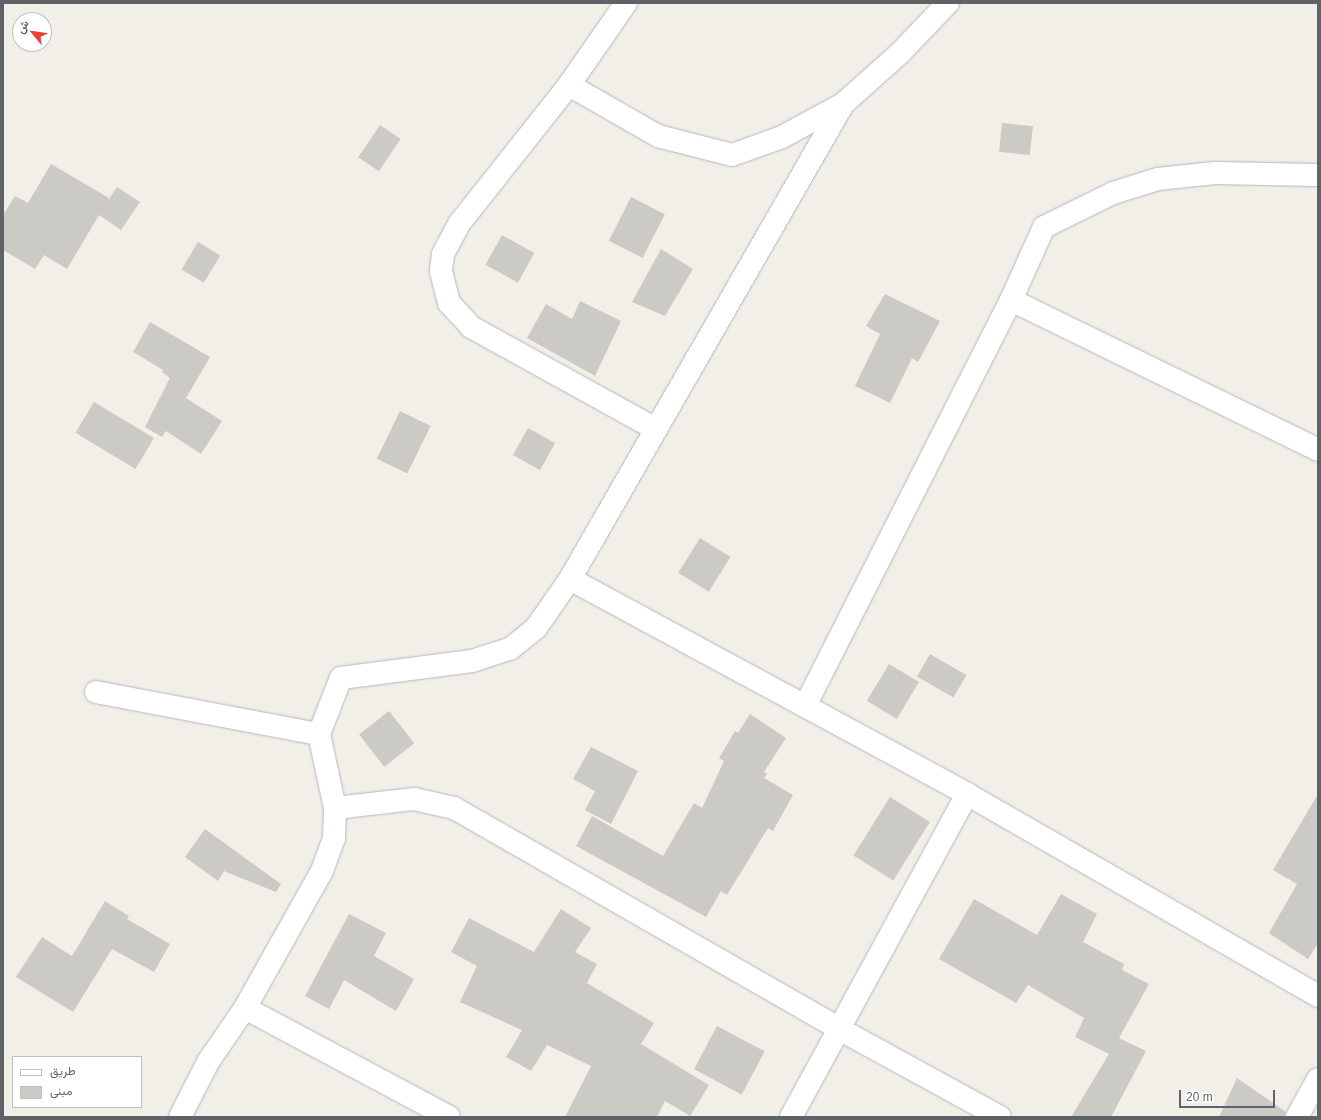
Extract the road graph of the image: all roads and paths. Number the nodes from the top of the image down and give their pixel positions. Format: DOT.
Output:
graph roads {
  1 [pos="626,3"];
  2 [pos="948,3"];
  3 [pos="569,85"];
  4 [pos="842,104"];
  5 [pos="1318,175"];
  6 [pos="1012,300"];
  7 [pos="654,428"];
  8 [pos="1318,450"];
  9 [pos="570,579"];
  10 [pos="96,692"];
  11 [pos="804,706"];
  12 [pos="319,734"];
  13 [pos="967,794"];
  14 [pos="335,808"];
  15 [pos="1318,996"];
  16 [pos="245,1008"];
  17 [pos="841,1030"];
  18 [pos="1318,1079"];
  19 [pos="180,1117"];
  20 [pos="449,1117"];
  21 [pos="791,1117"];
  22 [pos="1000,1117"];
  23 [pos="1297,1117"];
  1 -- 3 [label="street"];
  2 -- 4 [label="street"];
  3 -- 4 [label="street"];
  3 -- 7 [label="street"];
  4 -- 7 [label="street"];
  5 -- 6 [label="street"];
  6 -- 8 [label="street"];
  6 -- 11 [label="street"];
  7 -- 9 [label="street"];
  9 -- 11 [label="street"];
  9 -- 12 [label="street"];
  10 -- 12 [label="street"];
  11 -- 13 [label="street"];
  12 -- 14 [label="street"];
  13 -- 15 [label="street"];
  13 -- 17 [label="street"];
  14 -- 16 [label="street"];
  14 -- 17 [label="street"];
  16 -- 19 [label="street"];
  16 -- 20 [label="street"];
  17 -- 21 [label="street"];
  17 -- 22 [label="street"];
  18 -- 23 [label="street"];
}
